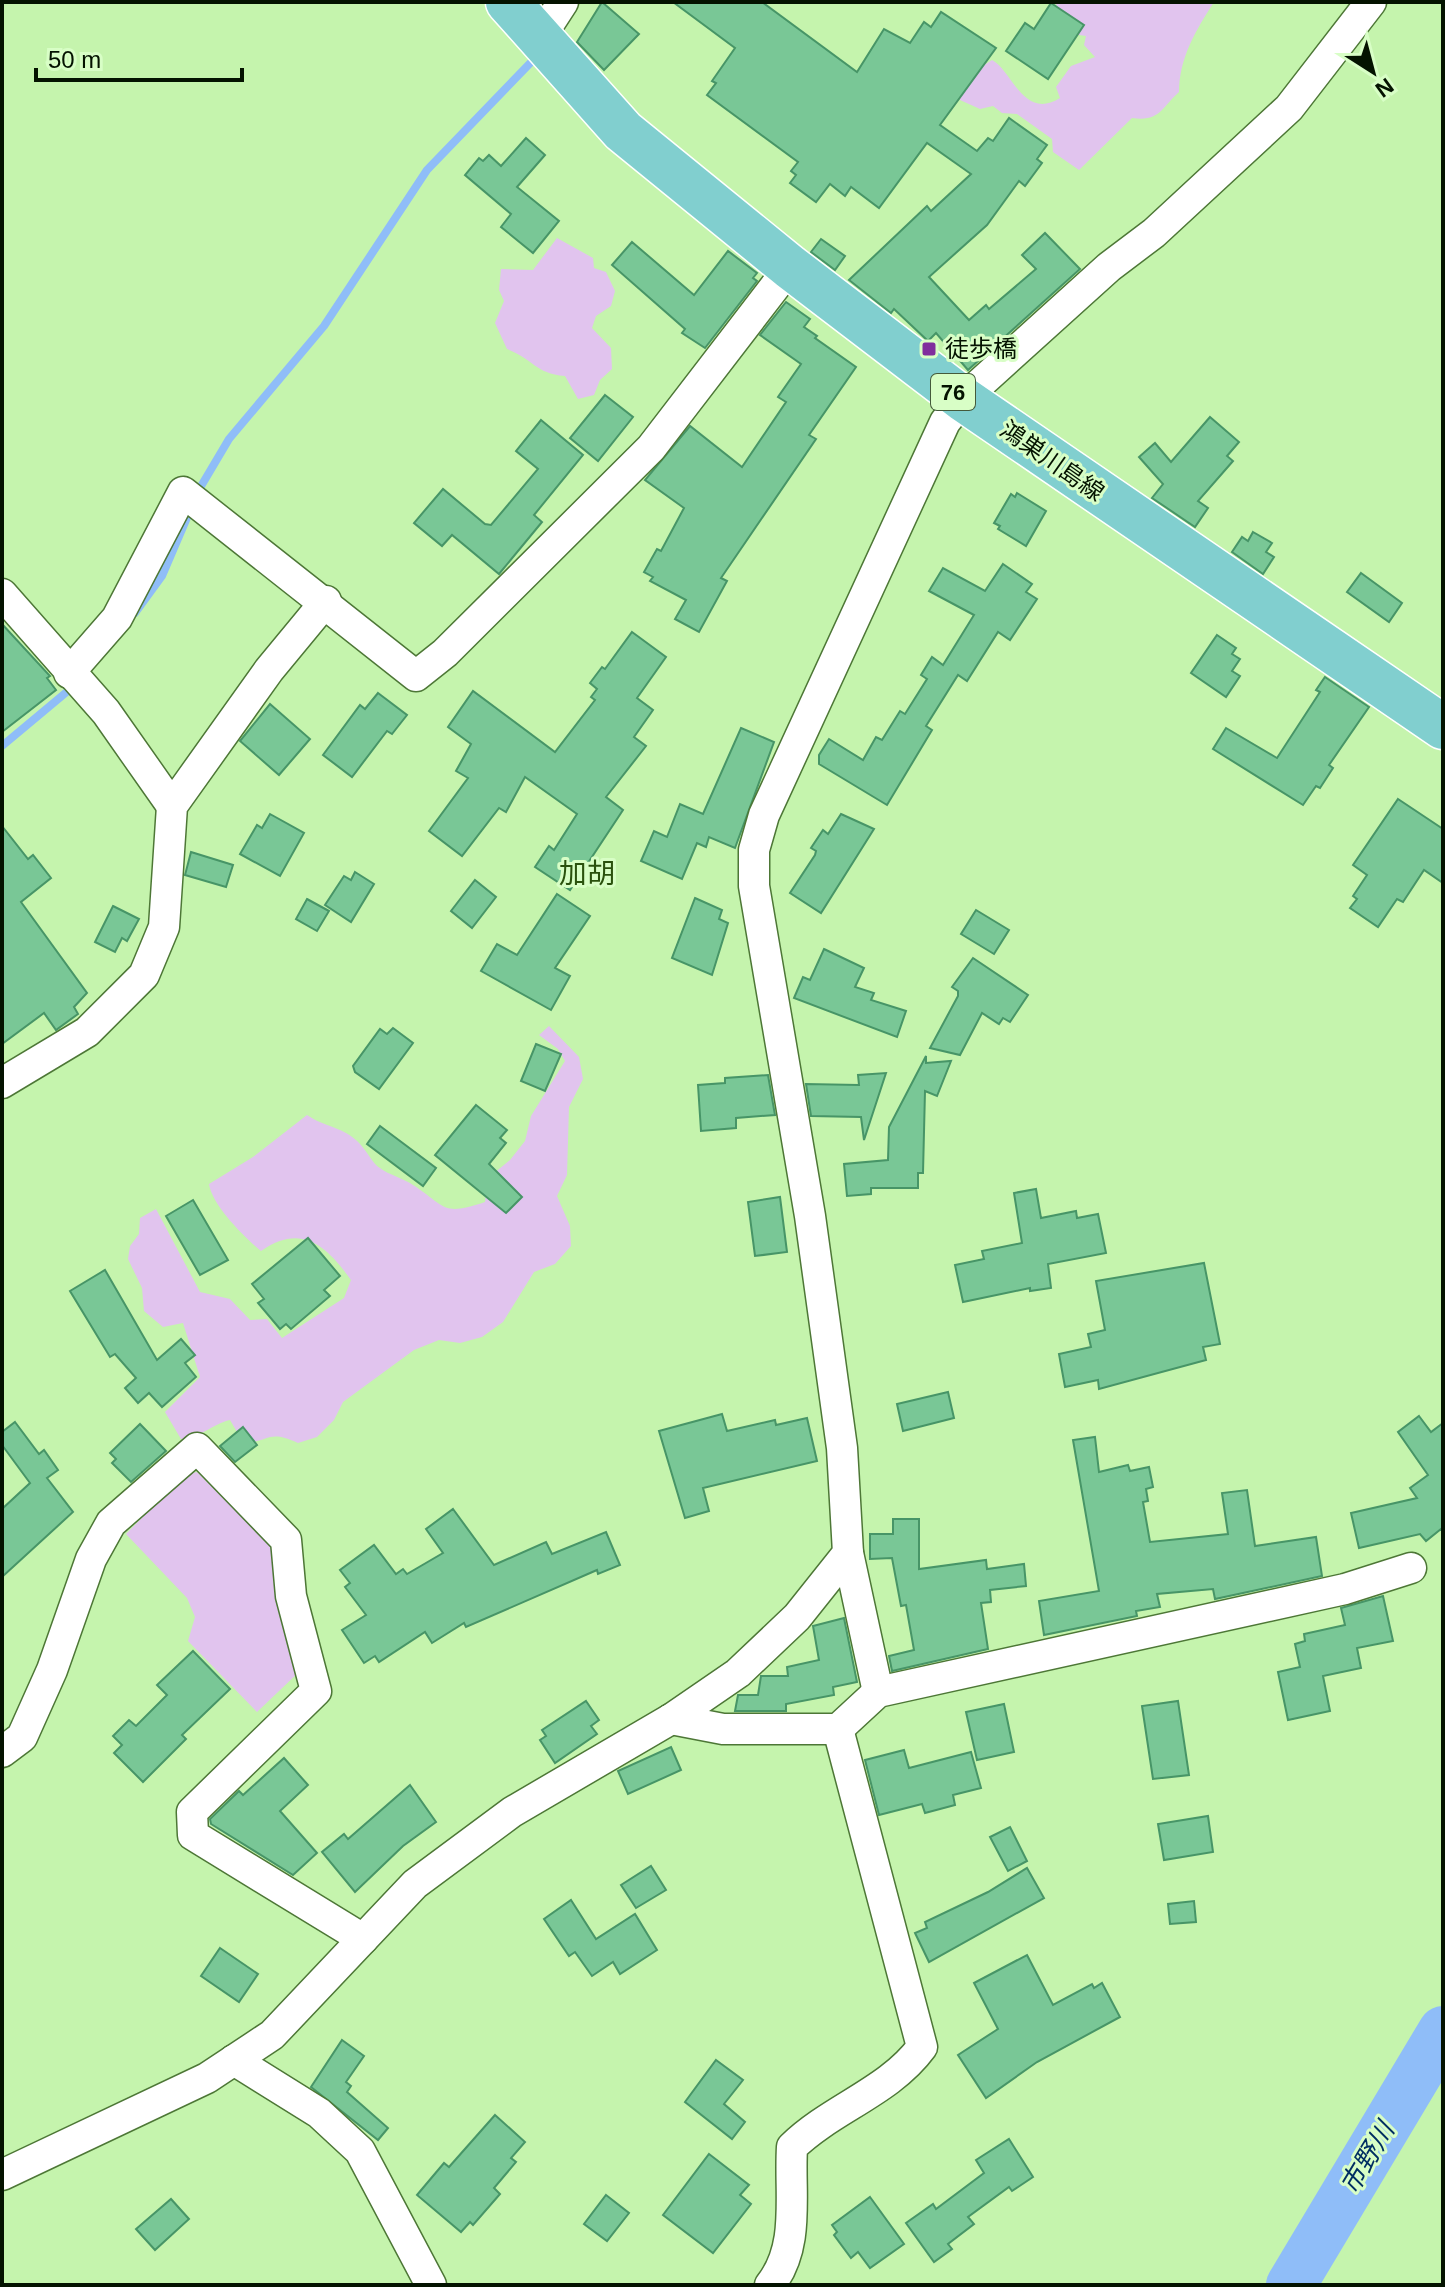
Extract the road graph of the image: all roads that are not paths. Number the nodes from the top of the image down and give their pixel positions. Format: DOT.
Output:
graph roads {
  1 [pos="508,2"];
  2 [pos="563,2"];
  3 [pos="1371,2"];
  4 [pos="539,39"];
  5 [pos="790,267"];
  6 [pos="963,399"];
  7 [pos="2,594"];
  8 [pos="326,601"];
  9 [pos="69,673"];
  10 [pos="1443,727"];
  11 [pos="172,806"];
  12 [pos="2,1083"];
  13 [pos="848,1553"];
  14 [pos="1411,1568"];
  15 [pos="878,1692"];
  16 [pos="671,1719"];
  17 [pos="838,1729"];
  18 [pos="2,1752"];
  19 [pos="363,1939"];
  20 [pos="234,2060"];
  21 [pos="2,2175"];
  22 [pos="431,2285"];
  23 [pos="770,2285"];
  1 -- 4 [label="main road, 鴻巣川島線 / 76"];
  2 -- 4 [label="street"];
  3 -- 6 [label="street"];
  4 -- 5 [label="main road, 鴻巣川島線 / 76"];
  5 -- 6 [label="main road, 鴻巣川島線 / 76"];
  5 -- 8 [label="street"];
  6 -- 10 [label="main road, 鴻巣川島線 / 76"];
  6 -- 13 [label="street"];
  7 -- 9 [label="street"];
  8 -- 9 [label="street"];
  8 -- 11 [label="street"];
  9 -- 11 [label="street"];
  11 -- 12 [label="street"];
  13 -- 15 [label="street"];
  13 -- 16 [label="street"];
  14 -- 15 [label="street"];
  15 -- 17 [label="street"];
  16 -- 17 [label="street"];
  16 -- 19 [label="street"];
  17 -- 23 [label="street"];
  18 -- 19 [label="street"];
  19 -- 20 [label="street"];
  20 -- 21 [label="street"];
  20 -- 22 [label="street"];
}
